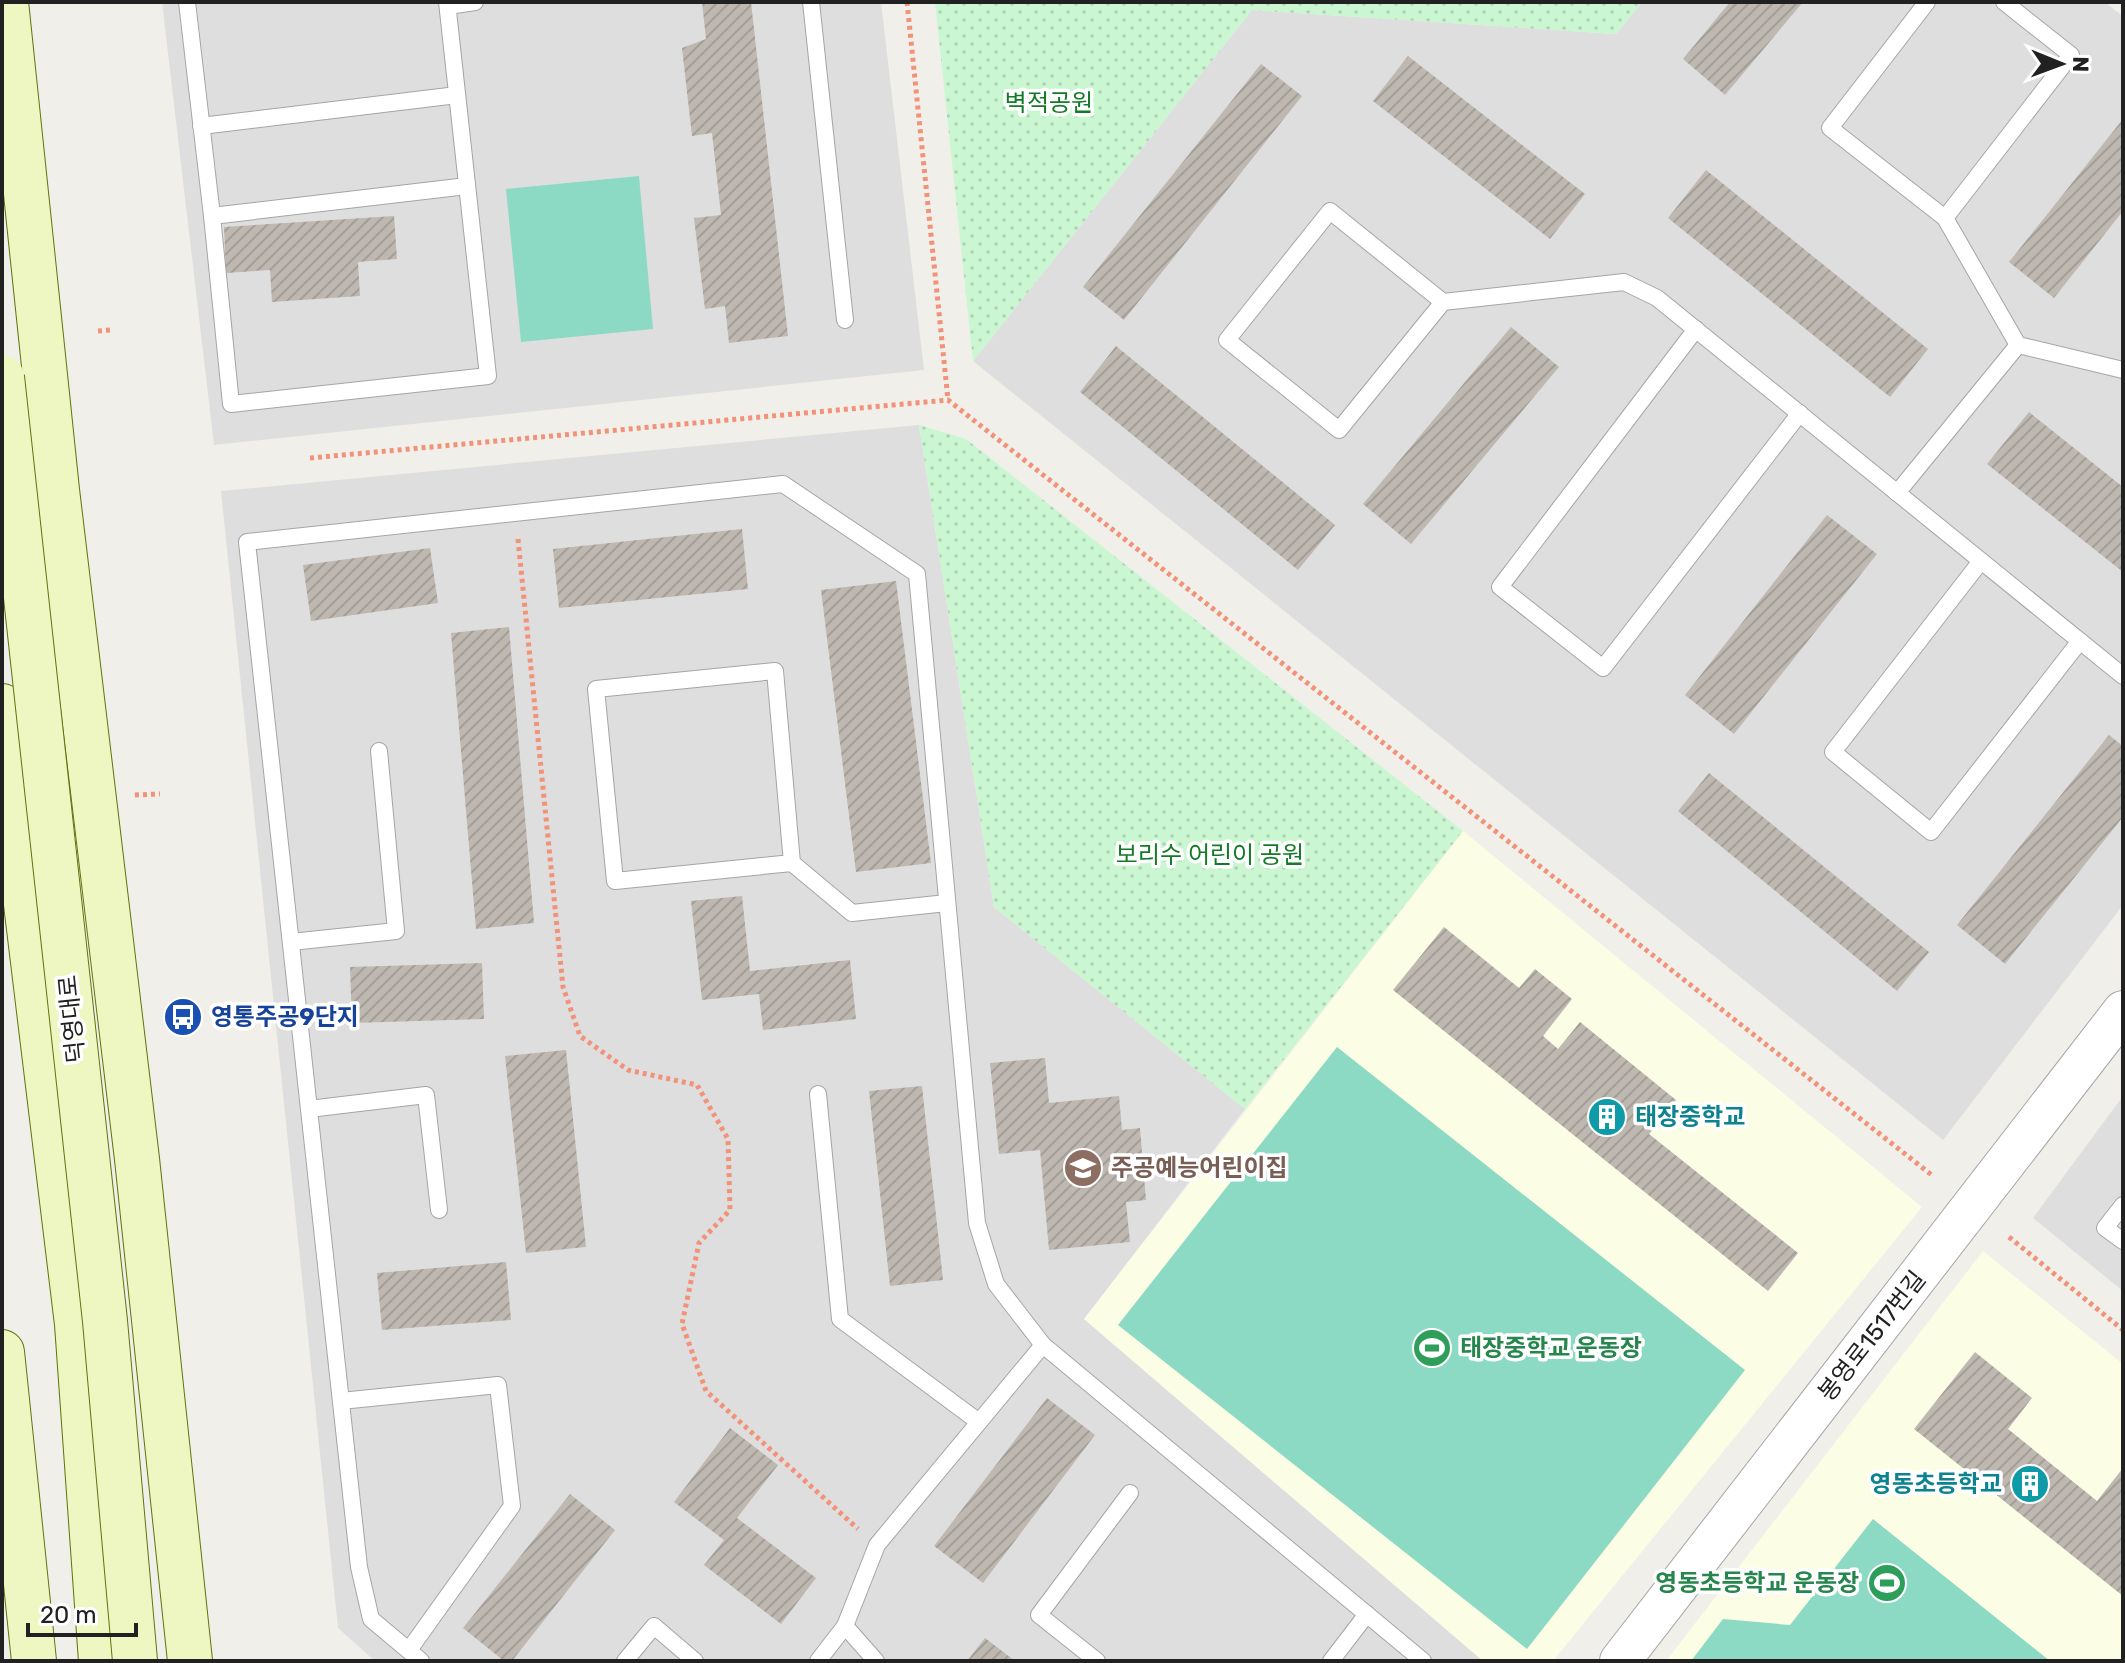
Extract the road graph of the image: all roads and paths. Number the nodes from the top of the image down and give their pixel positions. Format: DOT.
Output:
graph roads {
  1 [pos="6,2"];
  2 [pos="187,2"];
  3 [pos="475,2"];
  4 [pos="811,2"];
  5 [pos="907,2"];
  6 [pos="1927,2"];
  7 [pos="2004,2"];
  8 [pos="447,4"];
  9 [pos="457,95"];
  10 [pos="201,126"];
  11 [pos="467,186"];
  12 [pos="212,216"];
  13 [pos="1945,218"];
  14 [pos="1443,302"];
  15 [pos="845,320"];
  16 [pos="1696,329"];
  17 [pos="110,330"];
  18 [pos="98,331"];
  19 [pos="2018,345"];
  20 [pos="2123,370"];
  21 [pos="2,377"];
  22 [pos="948,400"];
  23 [pos="1800,413"];
  24 [pos="310,458"];
  25 [pos="1897,493"];
  26 [pos="515,513"];
  27 [pos="1981,561"];
  28 [pos="2080,641"];
  29 [pos="2123,676"];
  30 [pos="2,706"];
  31 [pos="379,751"];
  32 [pos="160,794"];
  33 [pos="135,795"];
  34 [pos="792,863"];
  35 [pos="947,903"];
  36 [pos="291,942"];
  37 [pos="2123,1011"];
  38 [pos="818,1094"];
  39 [pos="309,1109"];
  40 [pos="1933,1176"];
  41 [pos="2123,1205"];
  42 [pos="439,1210"];
  43 [pos="2009,1237"];
  44 [pos="2123,1241"];
  45 [pos="2123,1330"];
  46 [pos="1043,1345"];
  47 [pos="2,1352"];
  48 [pos="341,1401"];
  49 [pos="979,1422"];
  50 [pos="1130,1493"];
  51 [pos="877,1545"];
  52 [pos="1367,1614"];
  53 [pos="845,1626"];
  54 [pos="415,1656"];
  55 [pos="34,1661"];
  56 [pos="101,1661"];
  57 [pos="135,1661"];
  58 [pos="190,1661"];
  59 [pos="625,1661"];
  60 [pos="695,1661"];
  61 [pos="818,1661"];
  62 [pos="876,1661"];
  63 [pos="1097,1661"];
  64 [pos="1331,1661"];
  65 [pos="1423,1661"];
  66 [pos="1620,1661"];
  1 -- 58 [label="main road"];
  2 -- 10 [label="lane"];
  3 -- 8 [label="lane"];
  4 -- 15 [label="lane"];
  5 -- 22 [label="path"];
  6 -- 13 [label="lane"];
  7 -- 13 [label="lane"];
  8 -- 9 [label="lane"];
  9 -- 10 [label="lane"];
  9 -- 11 [label="lane"];
  10 -- 12 [label="lane"];
  11 -- 12 [label="lane"];
  11 -- 12 [label="lane"];
  13 -- 19 [label="lane"];
  14 -- 14 [label="lane"];
  14 -- 16 [label="lane"];
  16 -- 23 [label="lane"];
  16 -- 23 [label="lane"];
  17 -- 18 [label="path"];
  19 -- 20 [label="lane"];
  19 -- 25 [label="lane"];
  21 -- 57 [label="main road, 덕영대로, bridge"];
  22 -- 24 [label="path"];
  22 -- 40 [label="path"];
  23 -- 25 [label="lane"];
  25 -- 27 [label="lane"];
  26 -- 35 [label="lane"];
  26 -- 36 [label="lane"];
  26 -- 51 [label="path"];
  27 -- 28 [label="lane"];
  27 -- 28 [label="lane"];
  28 -- 29 [label="lane"];
  30 -- 56 [label="main road, 덕영대로"];
  31 -- 36 [label="lane"];
  32 -- 33 [label="path"];
  34 -- 34 [label="lane"];
  34 -- 35 [label="lane"];
  35 -- 46 [label="lane"];
  36 -- 39 [label="lane"];
  37 -- 66 [label="street, 봉영로1517번길"];
  38 -- 49 [label="lane"];
  39 -- 42 [label="lane"];
  39 -- 48 [label="lane"];
  41 -- 44 [label="lane"];
  43 -- 45 [label="path"];
  46 -- 49 [label="lane"];
  46 -- 52 [label="lane"];
  47 -- 55 [label="main road"];
  48 -- 54 [label="lane"];
  48 -- 54 [label="lane"];
  49 -- 51 [label="lane"];
  50 -- 63 [label="lane"];
  51 -- 53 [label="lane"];
  52 -- 64 [label="lane"];
  52 -- 65 [label="lane"];
  53 -- 61 [label="lane"];
  53 -- 62 [label="lane"];
  59 -- 60 [label="lane"];
}
